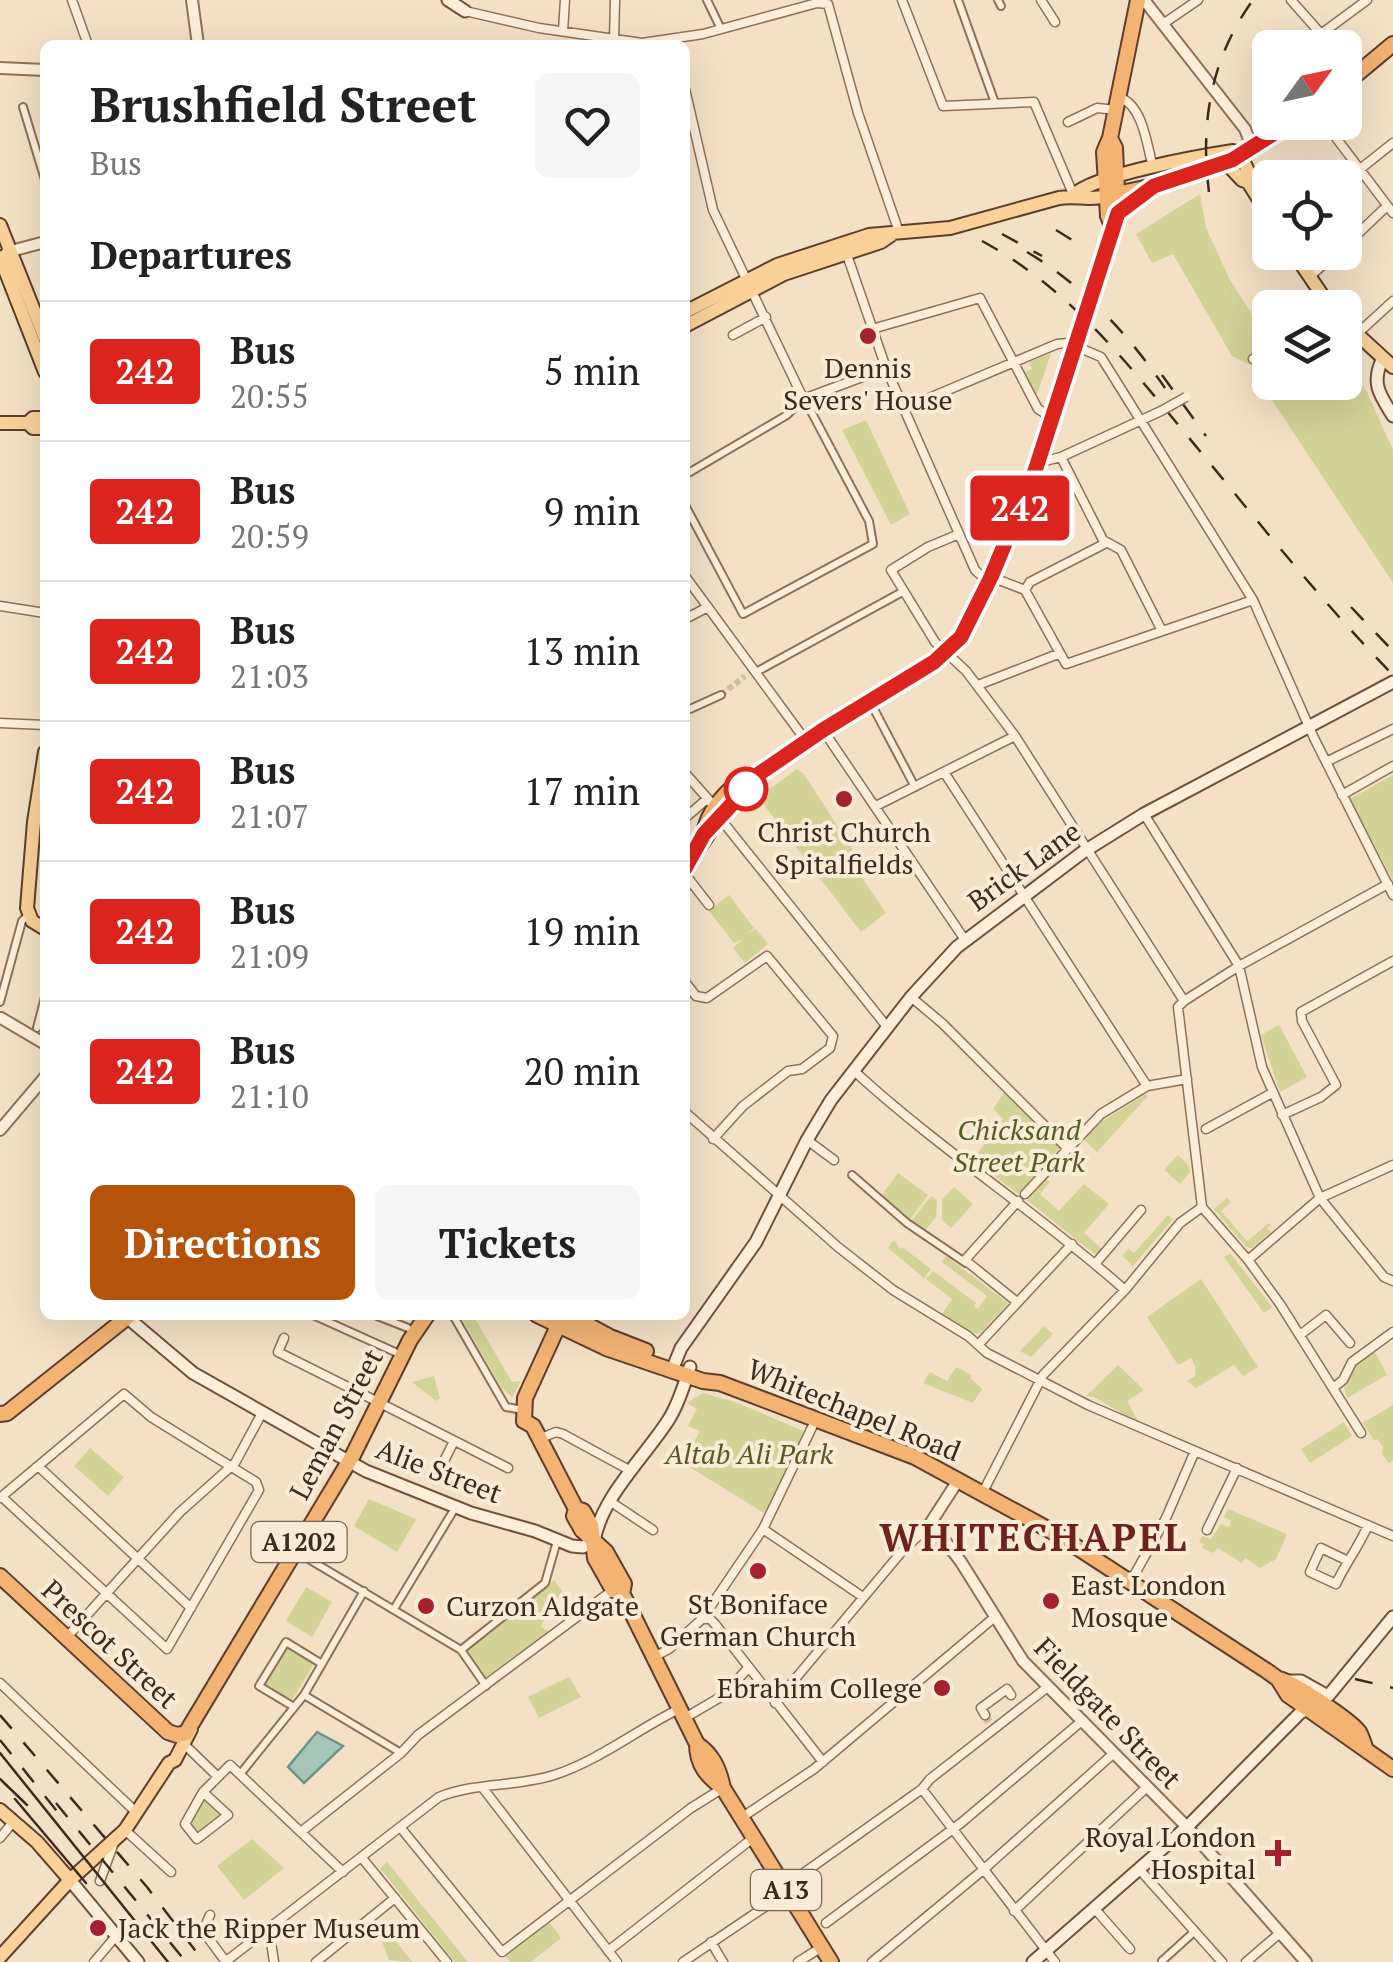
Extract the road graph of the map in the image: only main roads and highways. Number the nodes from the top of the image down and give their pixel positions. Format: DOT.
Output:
graph roads {
  1 [pos="448,0"];
  2 [pos="1141,0"];
  3 [pos="466,11"];
  4 [pos="1393,44"];
  5 [pos="1362,70"];
  6 [pos="1262,140"];
  7 [pos="1246,150"];
  8 [pos="1226,162"];
  9 [pos="1111,177"];
  10 [pos="1248,182"];
  11 [pos="1154,186"];
  12 [pos="1252,188"];
  13 [pos="1074,195"];
  14 [pos="1112,195"];
  15 [pos="1115,220"];
  16 [pos="0,225"];
  17 [pos="4,254"];
  18 [pos="749,285"];
  19 [pos="690,310"];
  20 [pos="690,323"];
  21 [pos="40,328"];
  22 [pos="1362,340"];
  23 [pos="40,358"];
  24 [pos="1388,364"];
  25 [pos="1393,416"];
  26 [pos="40,418"];
  27 [pos="0,422"];
  28 [pos="28,423"];
  29 [pos="40,428"];
  30 [pos="1391,684"];
  31 [pos="40,784"];
  32 [pos="690,862"];
  33 [pos="40,925"];
  34 [pos="124,1320"];
  35 [pos="133,1320"];
  36 [pos="424,1320"];
  37 [pos="565,1320"];
  38 [pos="681,1368"];
  39 [pos="0,1414"];
  40 [pos="350,1462"];
  41 [pos="594,1541"];
  42 [pos="0,1576"];
  43 [pos="1393,1617"];
  44 [pos="1388,1632"];
  45 [pos="1283,1680"];
  46 [pos="1314,1706"];
  47 [pos="190,1729"];
  48 [pos="168,1732"];
  49 [pos="1344,1736"];
  50 [pos="1366,1747"];
  51 [pos="169,1762"];
  52 [pos="1393,1768"];
  53 [pos="0,1810"];
  54 [pos="70,1880"];
  55 [pos="3,1948"];
  56 [pos="138,1962"];
  57 [pos="831,1962"];
  58 [pos="1033,1962"];
  1 -- 3 [label="main road"];
  2 -- 9 [label="highway"];
  4 -- 5 [label="highway"];
  6 -- 7 [label="highway"];
  7 -- 8 [label="highway"];
  7 -- 9 [label="main road"];
  7 -- 10 [label="main road"];
  8 -- 10 [label="main road"];
  8 -- 11 [label="highway"];
  9 -- 13 [label="main road"];
  9 -- 14 [label="highway"];
  10 -- 12 [label="main road"];
  11 -- 14 [label="highway"];
  11 -- 15 [label="highway"];
  13 -- 14 [label="main road"];
  13 -- 18 [label="main road"];
  14 -- 15 [label="highway"];
  15 -- 32 [label="highway, bridge"];
  16 -- 17 [label="main road"];
  17 -- 21 [label="main road"];
  17 -- 23 [label="main road"];
  18 -- 19 [label="main road"];
  18 -- 20 [label="main road"];
  22 -- 24 [label="main road"];
  24 -- 25 [label="main road"];
  26 -- 28 [label="main road"];
  27 -- 28 [label="main road"];
  28 -- 29 [label="main road"];
  30 -- 38 [label="main road, Brick Lane"];
  31 -- 33 [label="main road"];
  34 -- 39 [label="highway"];
  35 -- 40 [label="main road, Alie Street"];
  36 -- 40 [label="highway, Leman Street / A1202"];
  37 -- 38 [label="highway, Whitechapel Road"];
  37 -- 41 [label="highway, A13"];
  38 -- 41 [label="main road, Brick Lane"];
  38 -- 45 [label="highway, Whitechapel Road"];
  40 -- 41 [label="main road, Alie Street"];
  40 -- 47 [label="highway, Leman Street / A1202"];
  41 -- 57 [label="highway, A13"];
  42 -- 48 [label="highway, Prescot Street"];
  43 -- 44 [label="main road"];
  44 -- 46 [label="main road"];
  45 -- 46 [label="highway, Whitechapel Road"];
  45 -- 46 [label="main road"];
  46 -- 49 [label="highway, Whitechapel Road"];
  46 -- 49 [label="main road"];
  46 -- 50 [label="highway, Whitechapel Road"];
  46 -- 58 [label="main road"];
  47 -- 48 [label="highway, Prescot Street"];
  47 -- 51 [label="main road, Leman Street / A1202"];
  48 -- 51 [label="main road"];
  49 -- 50 [label="highway, Whitechapel Road"];
  50 -- 52 [label="highway, Whitechapel Road"];
  51 -- 54 [label="main road, Leman Street / A1202"];
  53 -- 54 [label="main road"];
  54 -- 55 [label="main road, A1202"];
  54 -- 56 [label="main road"];
}
